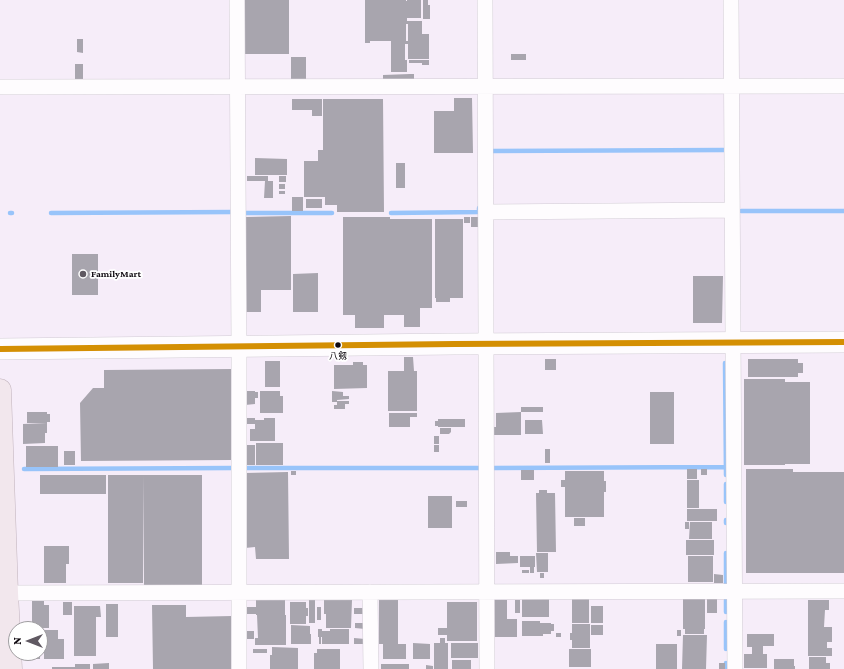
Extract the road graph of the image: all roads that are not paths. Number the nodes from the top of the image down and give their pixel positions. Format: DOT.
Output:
graph roads {
  1 [pos="237,0"];
  2 [pos="485,0"];
  3 [pos="731,0"];
  4 [pos="486,86"];
  5 [pos="731,86"];
  6 [pos="844,86"];
  7 [pos="0,87"];
  8 [pos="237,87"];
  9 [pos="732,210"];
  10 [pos="486,212"];
  11 [pos="844,342"];
  12 [pos="733,343"];
  13 [pos="486,344"];
  14 [pos="239,346"];
  15 [pos="0,349"];
  16 [pos="0,390"];
  17 [pos="844,591"];
  18 [pos="370,592"];
  19 [pos="487,592"];
  20 [pos="734,592"];
  21 [pos="3,593"];
  22 [pos="239,593"];
  23 [pos="11,669"];
  24 [pos="239,669"];
  25 [pos="371,669"];
  26 [pos="487,669"];
  27 [pos="735,669"];
  1 -- 8 [label="street"];
  2 -- 4 [label="street"];
  3 -- 5 [label="street"];
  4 -- 5 [label="street"];
  4 -- 8 [label="street"];
  4 -- 10 [label="street"];
  5 -- 6 [label="street"];
  5 -- 9 [label="street"];
  7 -- 8 [label="street"];
  8 -- 14 [label="street"];
  9 -- 10 [label="street"];
  9 -- 12 [label="street"];
  10 -- 13 [label="street"];
  11 -- 12 [label="street"];
  12 -- 13 [label="street"];
  12 -- 20 [label="street"];
  13 -- 14 [label="street"];
  13 -- 19 [label="street"];
  14 -- 15 [label="street"];
  14 -- 22 [label="street"];
  16 -- 21 [label="highway"];
  17 -- 20 [label="street"];
  18 -- 19 [label="street"];
  18 -- 22 [label="street"];
  18 -- 25 [label="street"];
  19 -- 20 [label="street"];
  19 -- 26 [label="street"];
  20 -- 27 [label="street"];
  21 -- 22 [label="street"];
  21 -- 23 [label="highway"];
  22 -- 24 [label="street"];
}
